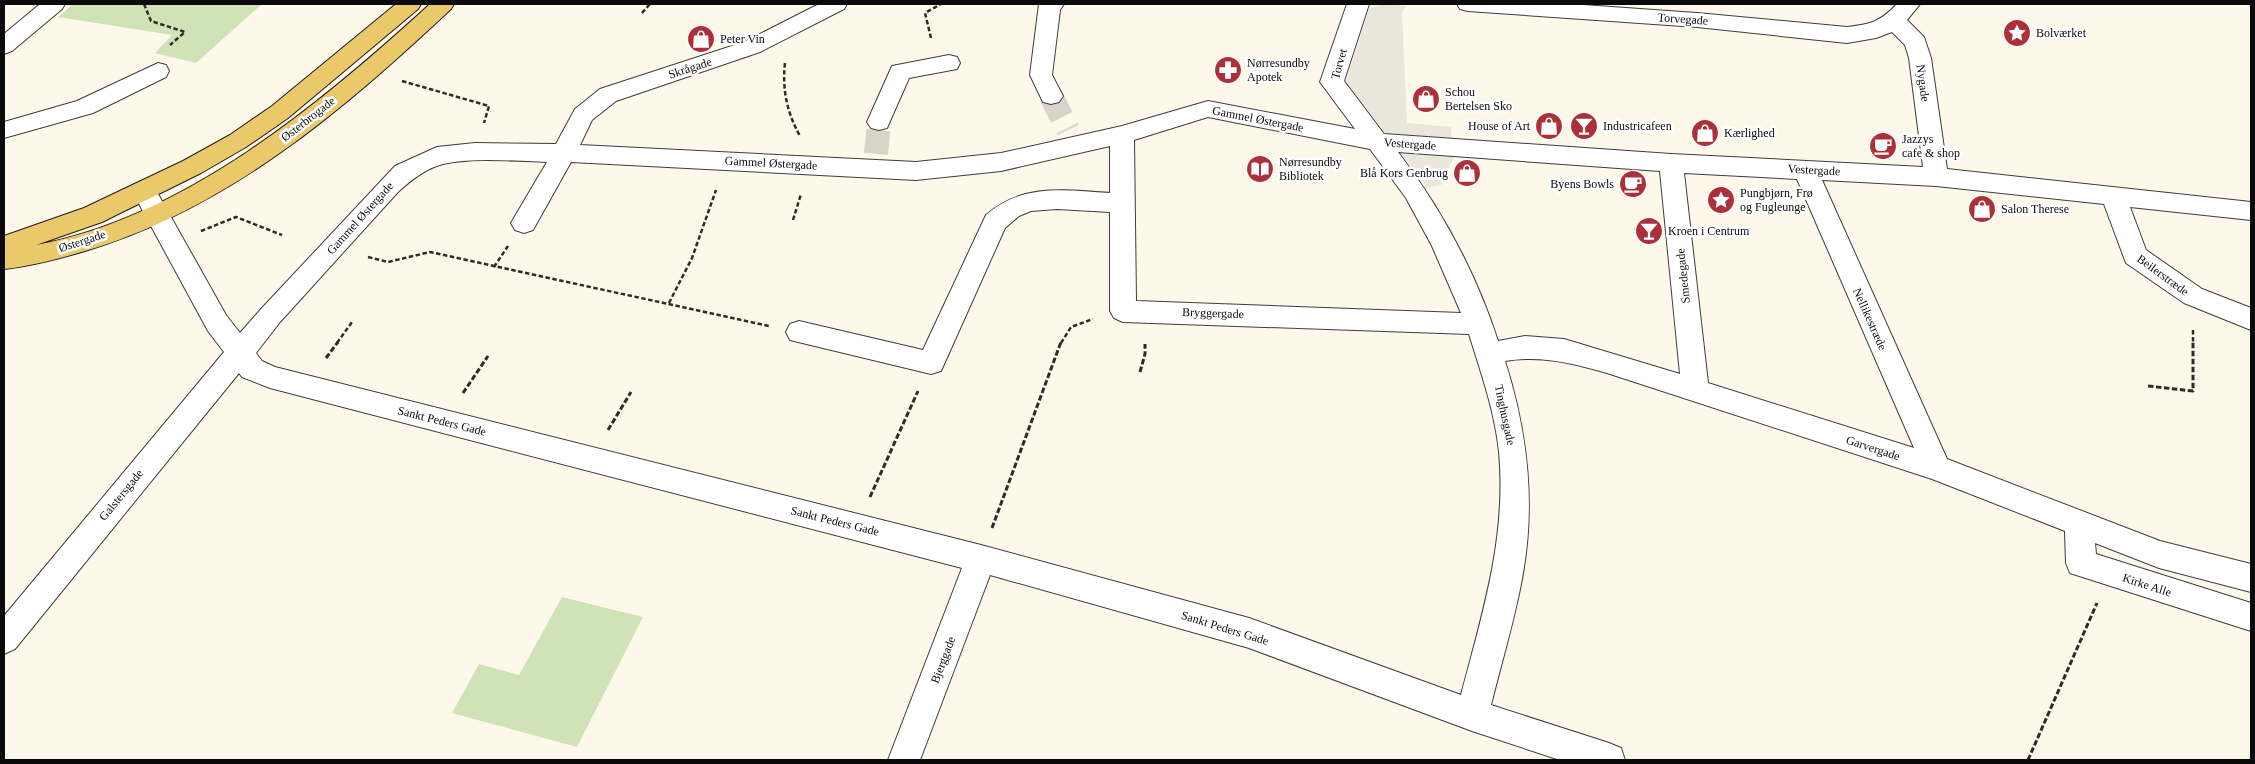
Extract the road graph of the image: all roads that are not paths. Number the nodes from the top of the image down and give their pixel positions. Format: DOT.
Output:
graph roads {
  1 [pos="54,4"];
  2 [pos="410,4"];
  3 [pos="443,4"];
  4 [pos="836,4"];
  5 [pos="1053,4"];
  6 [pos="1358,4"];
  7 [pos="1468,4"];
  8 [pos="1901,12"];
  9 [pos="4,46"];
  10 [pos="949,63"];
  11 [pos="158,71"];
  12 [pos="1052,96"];
  13 [pos="879,122"];
  14 [pos="4,130"];
  15 [pos="1122,135"];
  16 [pos="1376,142"];
  17 [pos="564,153"];
  18 [pos="1671,163"];
  19 [pos="1805,170"];
  20 [pos="1936,177"];
  21 [pos="144,191"];
  22 [pos="2112,195"];
  23 [pos="1123,203"];
  24 [pos="2251,211"];
  25 [pos="158,214"];
  26 [pos="524,223"];
  27 [pos="4,246"];
  28 [pos="4,259"];
  29 [pos="2251,319"];
  30 [pos="1479,324"];
  31 [pos="799,332"];
  32 [pos="240,352"];
  33 [pos="1489,353"];
  34 [pos="1695,390"];
  35 [pos="1937,468"];
  36 [pos="2079,523"];
  37 [pos="981,559"];
  38 [pos="2251,578"];
  39 [pos="2251,617"];
  40 [pos="4,639"];
  41 [pos="1472,715"];
  42 [pos="904,760"];
  43 [pos="1609,760"];
  1 -- 9 [label="street"];
  2 -- 21 [label="main road, Østerbrogade"];
  3 -- 25 [label="main road, Østerbrogade"];
  4 -- 17 [label="street, Skrågade"];
  5 -- 12 [label="street"];
  6 -- 16 [label="street, Torvet"];
  7 -- 8 [label="street, Torvegade"];
  8 -- 20 [label="street, Nygade"];
  10 -- 13 [label="street"];
  11 -- 14 [label="street"];
  15 -- 16 [label="street, Gammel Østergade"];
  15 -- 17 [label="street, Gammel Østergade"];
  15 -- 23 [label="street"];
  16 -- 18 [label="street, Vestergade"];
  16 -- 30 [label="street, Tinghusgade"];
  17 -- 26 [label="street, Skrågade"];
  17 -- 32 [label="street, Gammel Østergade"];
  18 -- 19 [label="street, Vestergade"];
  18 -- 34 [label="street, Smedegade"];
  19 -- 20 [label="street, Vestergade"];
  19 -- 35 [label="street, Nellikestræde"];
  20 -- 22 [label="street, Vestergade"];
  21 -- 25 [label="street, Sankt Peders Gade"];
  21 -- 27 [label="main road, Østergade"];
  22 -- 24 [label="street, Vestergade"];
  22 -- 29 [label="street, Beilerstræde"];
  23 -- 30 [label="street, Bryggergade"];
  23 -- 31 [label="street"];
  25 -- 28 [label="main road, Østergade"];
  25 -- 32 [label="street, Sankt Peders Gade"];
  30 -- 33 [label="street, Tinghusgade"];
  32 -- 37 [label="street, Sankt Peders Gade"];
  32 -- 40 [label="street, Galstersgade"];
  33 -- 34 [label="street, Garvergade"];
  33 -- 41 [label="street, Tinghusgade"];
  34 -- 35 [label="street, Garvergade"];
  35 -- 36 [label="street, Garvergade"];
  36 -- 38 [label="street, Garvergade"];
  36 -- 39 [label="street, Kirke Alle"];
  37 -- 41 [label="street, Sankt Peders Gade"];
  37 -- 42 [label="street, Bjerggade"];
  41 -- 43 [label="street, Sankt Peders Gade"];
}
